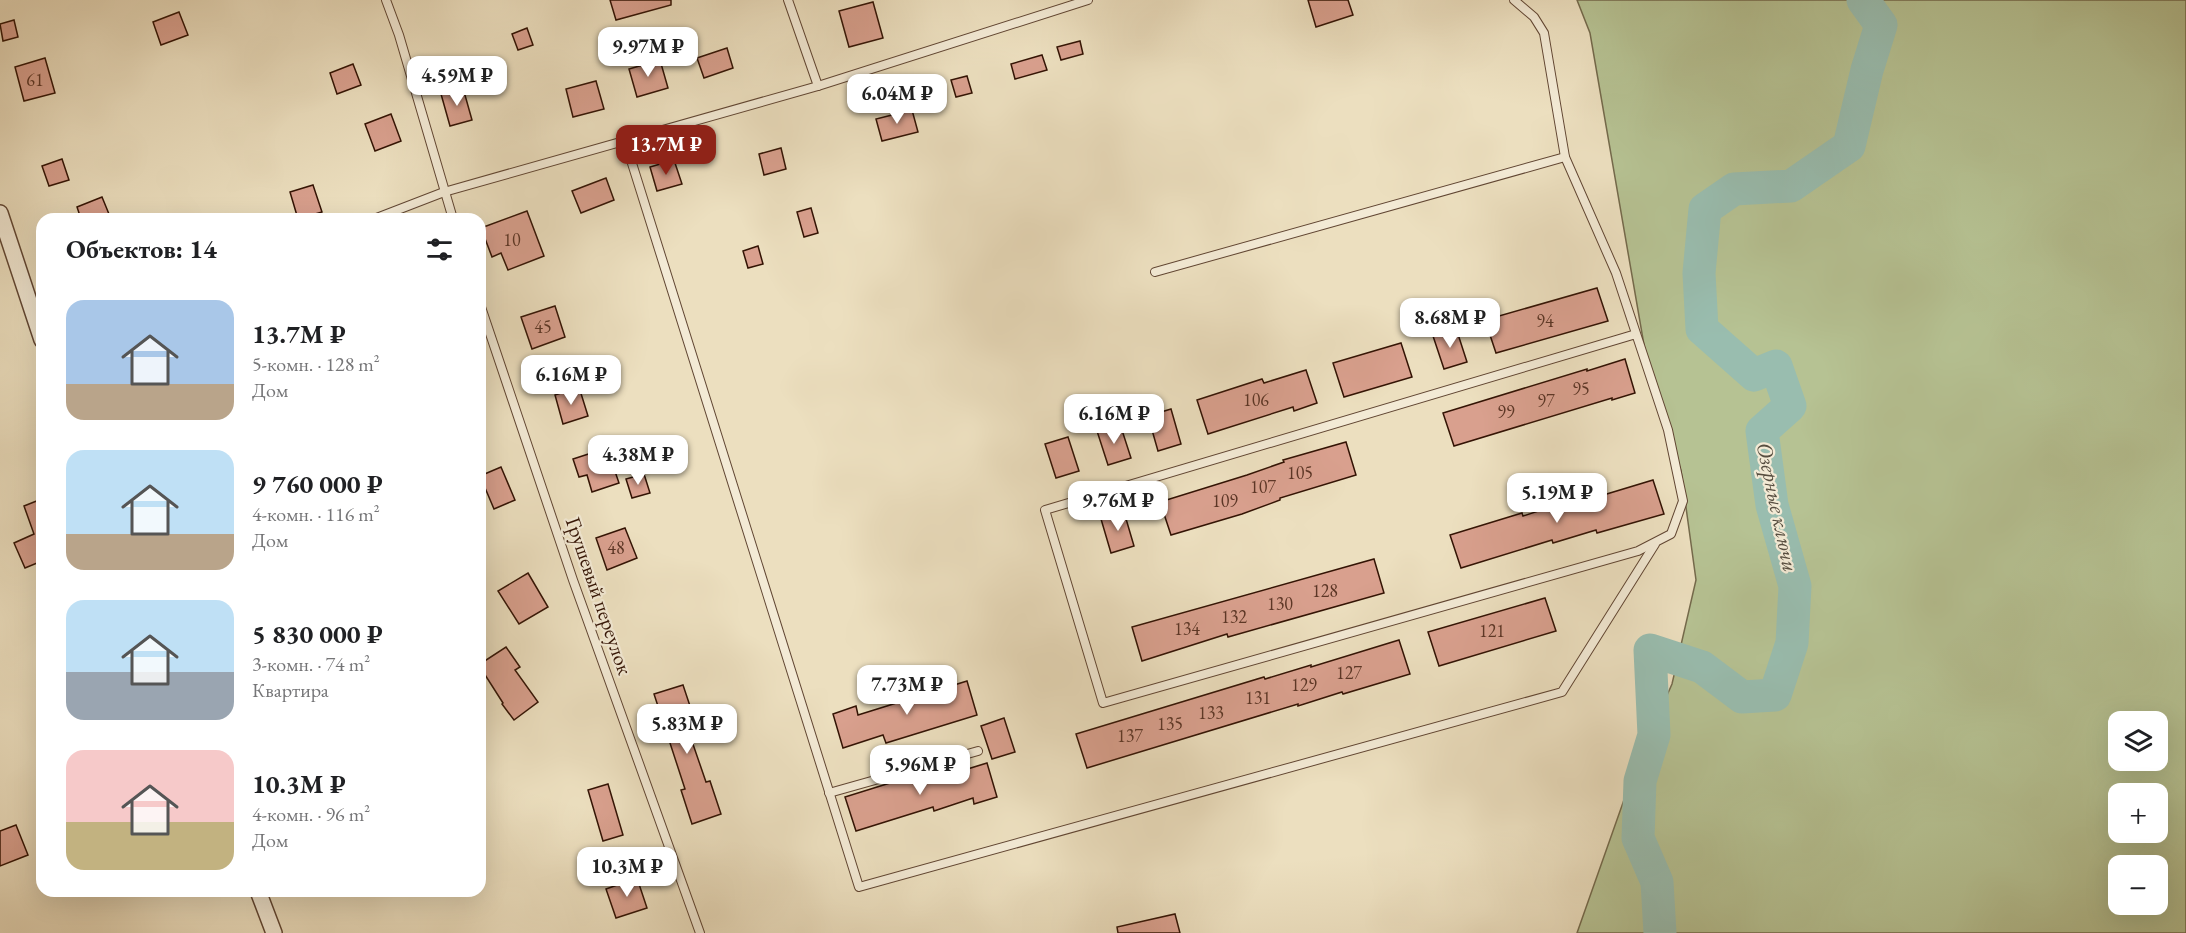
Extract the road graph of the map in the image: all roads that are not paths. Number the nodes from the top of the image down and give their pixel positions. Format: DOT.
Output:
graph roads {
  1 [pos="386,0"];
  2 [pos="789,0"];
  3 [pos="1088,0"];
  4 [pos="1514,0"];
  5 [pos="818,86"];
  6 [pos="625,141"];
  7 [pos="1565,157"];
  8 [pos="444,192"];
  9 [pos="0,213"];
  10 [pos="390,213"];
  11 [pos="451,213"];
  12 [pos="1155,272"];
  13 [pos="36,321"];
  14 [pos="486,322"];
  15 [pos="1636,334"];
  16 [pos="1656,542"];
  17 [pos="978,750"];
  18 [pos="829,793"];
  19 [pos="260,897"];
  20 [pos="274,933"];
  21 [pos="700,933"];
  1 -- 8 [label="lane"];
  2 -- 5 [label="lane"];
  3 -- 5 [label="lane"];
  4 -- 7 [label="lane"];
  5 -- 6 [label="lane"];
  6 -- 8 [label="lane"];
  6 -- 18 [label="lane"];
  7 -- 12 [label="lane"];
  7 -- 15 [label="lane"];
  8 -- 10 [label="lane"];
  8 -- 11 [label="lane"];
  9 -- 13 [label="street"];
  14 -- 21 [label="lane, Грушевый переулок"];
  15 -- 16 [label="lane"];
  15 -- 16 [label="lane"];
  16 -- 18 [label="lane"];
  17 -- 18 [label="lane"];
  19 -- 20 [label="street"];
}
